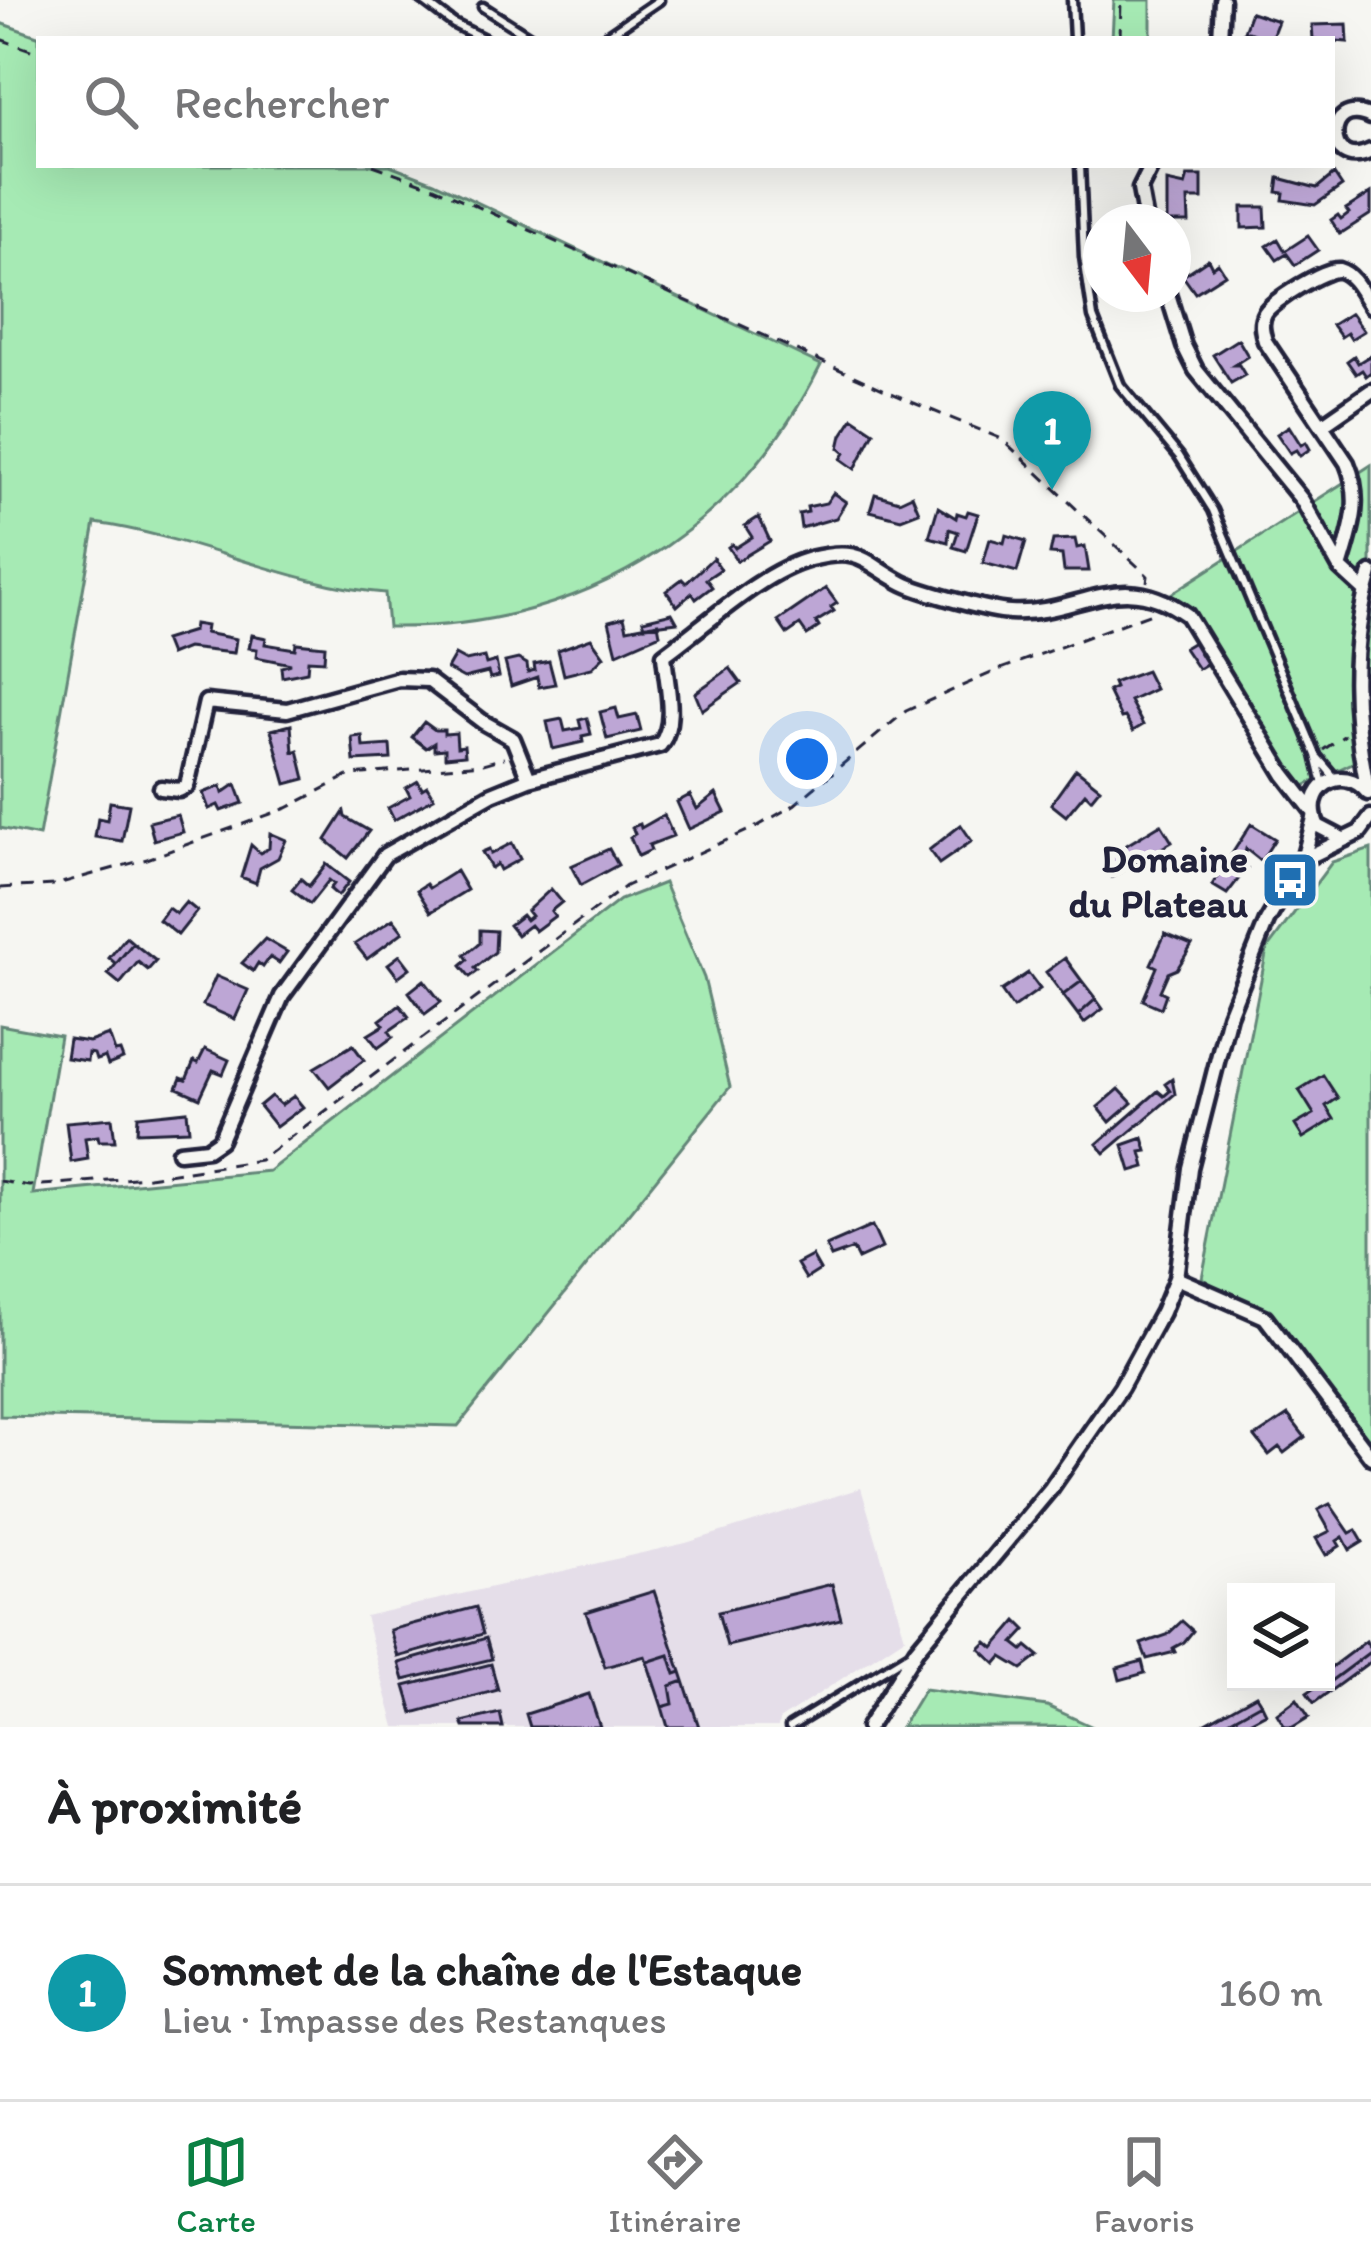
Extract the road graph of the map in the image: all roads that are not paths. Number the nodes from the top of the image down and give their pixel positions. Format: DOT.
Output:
graph roads {
  1 [pos="422,0"];
  2 [pos="659,0"];
  3 [pos="1072,0"];
  4 [pos="1222,0"];
  5 [pos="483,7"];
  6 [pos="478,36"];
  7 [pos="528,36"];
  8 [pos="606,36"];
  9 [pos="1074,36"];
  10 [pos="1220,36"];
  11 [pos="1371,99"];
  12 [pos="1366,115"];
  13 [pos="1335,135"];
  14 [pos="1335,138"];
  15 [pos="1370,155"];
  16 [pos="1080,168"];
  17 [pos="1150,168"];
  18 [pos="1143,204"];
  19 [pos="1371,306"];
  20 [pos="1174,312"];
  21 [pos="1371,391"];
  22 [pos="1322,425"];
  23 [pos="1340,568"];
  24 [pos="1371,573"];
  25 [pos="1366,591"];
  26 [pos="1360,752"];
  27 [pos="529,779"];
  28 [pos="1331,782"];
  29 [pos="1292,787"];
  30 [pos="161,788"];
  31 [pos="1369,795"];
  32 [pos="1313,814"];
  33 [pos="1371,817"];
  34 [pos="1365,832"];
  35 [pos="1341,838"];
  36 [pos="1303,860"];
  37 [pos="179,1152"];
  38 [pos="1176,1278"];
  39 [pos="1371,1456"];
  40 [pos="916,1650"];
  41 [pos="790,1727"];
  42 [pos="868,1727"];
  1 -- 6 [label="lane"];
  2 -- 8 [label="lane"];
  3 -- 9 [label="lane"];
  4 -- 10 [label="street"];
  5 -- 7 [label="lane"];
  11 -- 12 [label="street"];
  12 -- 13 [label="street"];
  14 -- 15 [label="street"];
  16 -- 28 [label="lane"];
  17 -- 18 [label="street"];
  19 -- 22 [label="street"];
  20 -- 23 [label="street"];
  21 -- 22 [label="street"];
  22 -- 23 [label="street"];
  23 -- 25 [label="street"];
  24 -- 25 [label="street"];
  25 -- 26 [label="street"];
  26 -- 28 [label="street"];
  26 -- 31 [label="street"];
  27 -- 29 [label="street"];
  27 -- 30 [label="street"];
  27 -- 37 [label="street"];
  28 -- 29 [label="street"];
  28 -- 31 [label="street"];
  28 -- 32 [label="street"];
  29 -- 32 [label="street"];
  32 -- 35 [label="street"];
  32 -- 36 [label="street"];
  33 -- 34 [label="street"];
  34 -- 35 [label="street"];
  35 -- 36 [label="street"];
  36 -- 38 [label="street"];
  38 -- 39 [label="street"];
  38 -- 40 [label="street"];
  40 -- 41 [label="lane"];
  40 -- 42 [label="street"];
}
